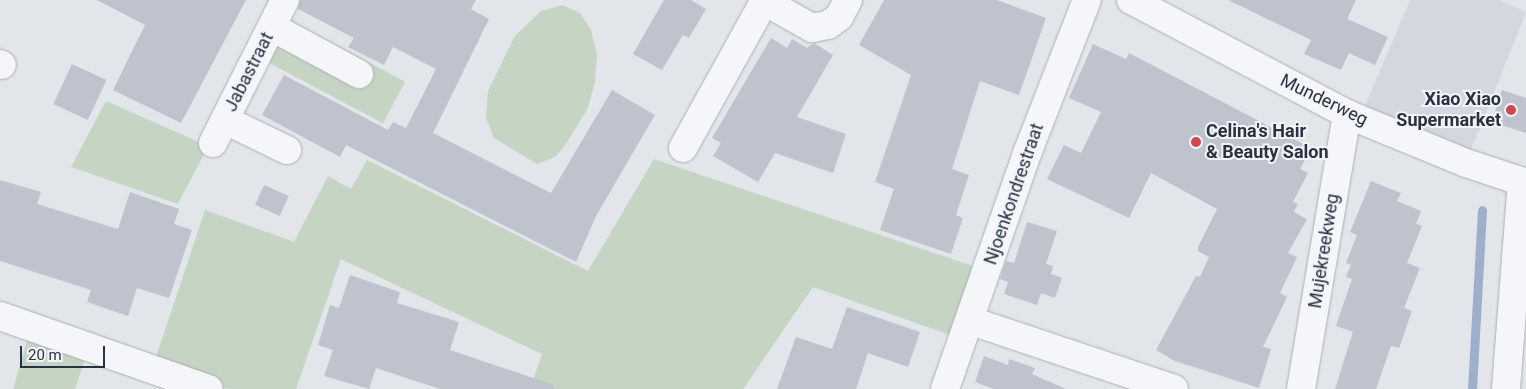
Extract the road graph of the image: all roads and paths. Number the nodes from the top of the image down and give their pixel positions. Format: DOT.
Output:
graph roads {
  1 [pos="285,0"];
  2 [pos="766,0"];
  3 [pos="772,0"];
  4 [pos="848,0"];
  5 [pos="1087,0"];
  6 [pos="1131,0"];
  7 [pos="272,27"];
  8 [pos="359,74"];
  9 [pos="1347,114"];
  10 [pos="683,148"];
  11 [pos="287,150"];
  12 [pos="1524,182"];
  13 [pos="0,316"];
  14 [pos="971,321"];
  15 [pos="209,389"];
  16 [pos="945,389"];
  17 [pos="1174,389"];
  18 [pos="1301,389"];
  19 [pos="1506,389"];
  1 -- 7 [label="street, Jabastraat"];
  2 -- 10 [label="street"];
  3 -- 4 [label="street"];
  5 -- 14 [label="street, Njoenkondrestraat"];
  6 -- 9 [label="street, Munderweg"];
  7 -- 8 [label="street"];
  7 -- 11 [label="street, Jabastraat"];
  9 -- 12 [label="street, Munderweg"];
  9 -- 18 [label="street, Mujekreekweg"];
  12 -- 19 [label="street"];
  13 -- 15 [label="street"];
  14 -- 16 [label="street, Njoenkondrestraat"];
  14 -- 17 [label="street"];
}
